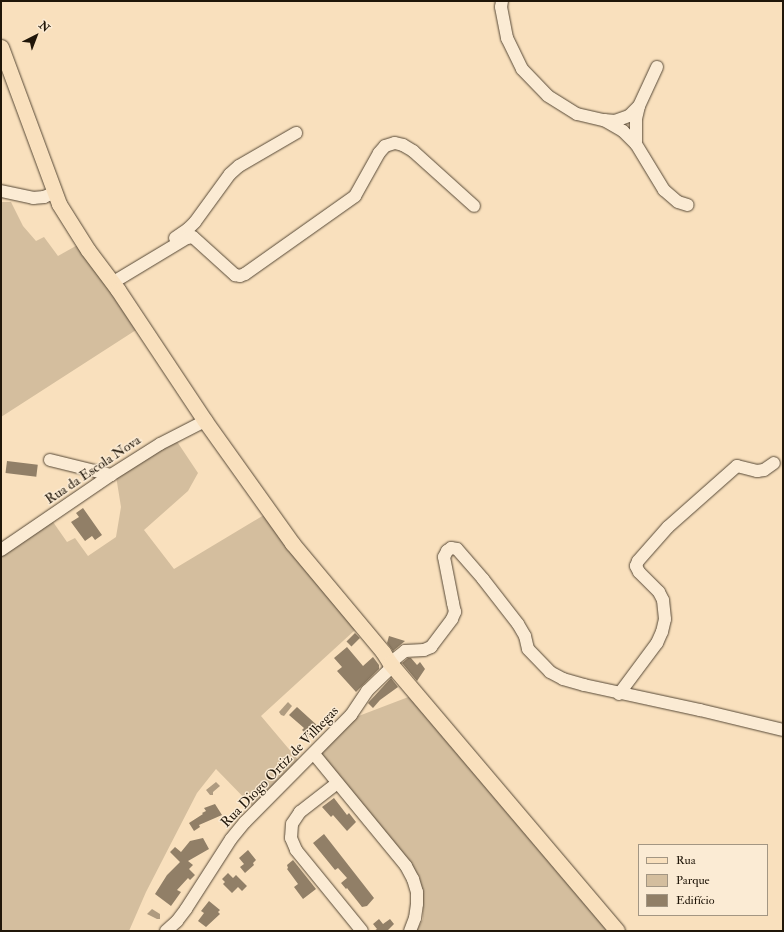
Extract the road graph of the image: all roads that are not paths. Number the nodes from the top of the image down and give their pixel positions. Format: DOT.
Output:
graph roads {
  1 [pos="502,1"];
  2 [pos="1,47"];
  3 [pos="657,67"];
  4 [pos="639,106"];
  5 [pos="604,120"];
  6 [pos="296,133"];
  7 [pos="636,144"];
  8 [pos="1,191"];
  9 [pos="54,192"];
  10 [pos="688,205"];
  11 [pos="474,206"];
  12 [pos="113,284"];
  13 [pos="205,421"];
  14 [pos="50,460"];
  15 [pos="774,463"];
  16 [pos="111,475"];
  17 [pos="1,550"];
  18 [pos="392,665"];
  19 [pos="619,694"];
  20 [pos="783,730"];
  21 [pos="314,754"];
  22 [pos="336,784"];
  23 [pos="166,931"];
  24 [pos="362,931"];
  25 [pos="410,931"];
  26 [pos="617,931"];
  1 -- 5 [label="street"];
  2 -- 9 [label="main road"];
  3 -- 4 [label="street"];
  4 -- 5 [label="street"];
  4 -- 7 [label="street"];
  5 -- 7 [label="street"];
  6 -- 12 [label="street"];
  7 -- 10 [label="street"];
  8 -- 9 [label="street"];
  9 -- 12 [label="main road"];
  11 -- 12 [label="street"];
  12 -- 13 [label="main road"];
  13 -- 16 [label="street, Rua da Escola Nova"];
  13 -- 18 [label="main road"];
  14 -- 16 [label="street"];
  15 -- 19 [label="street"];
  16 -- 17 [label="street, Rua da Escola Nova"];
  18 -- 19 [label="street, Rua Diogo Ortiz de Vilhegas"];
  18 -- 21 [label="street, Rua Diogo Ortiz de Vilhegas"];
  18 -- 26 [label="main road"];
  19 -- 20 [label="street"];
  21 -- 22 [label="street"];
  21 -- 23 [label="street, Rua Diogo Ortiz de Vilhegas"];
  22 -- 24 [label="street"];
  22 -- 25 [label="street"];
}
